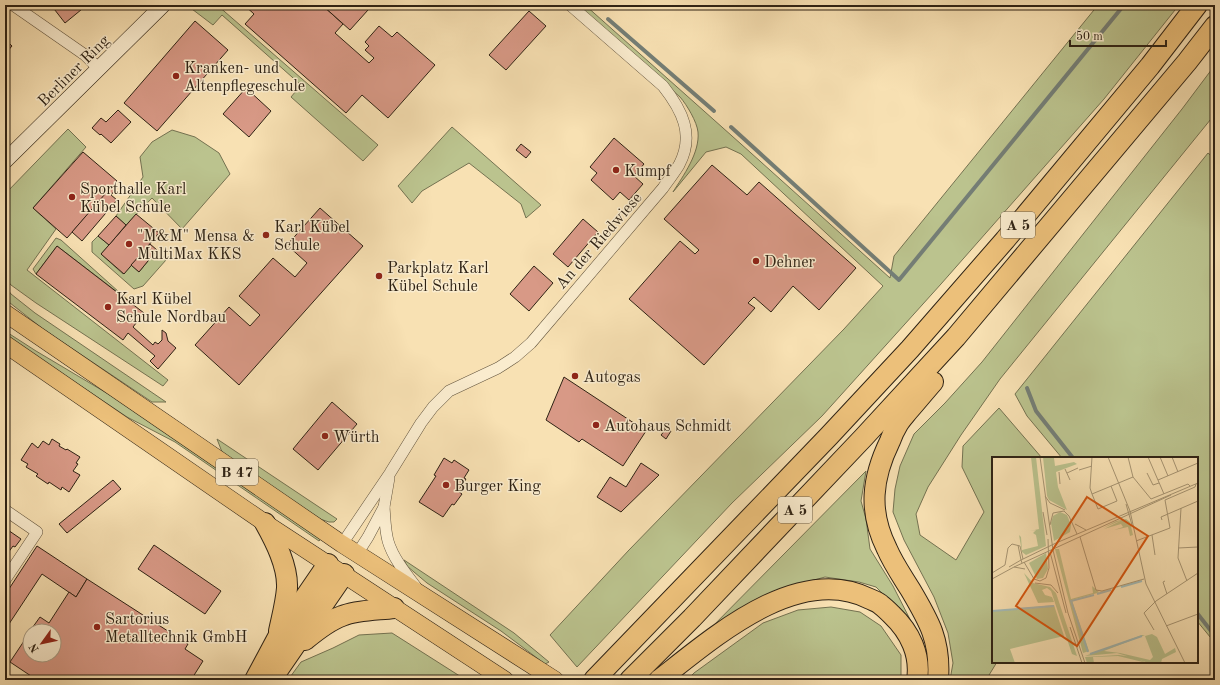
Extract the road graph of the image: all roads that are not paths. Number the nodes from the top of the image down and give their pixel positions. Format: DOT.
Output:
graph roads {
  1 [pos="13,5"];
  2 [pos="163,5"];
  3 [pos="570,5"];
  4 [pos="1197,5"];
  5 [pos="1215,26"];
  6 [pos="99,69"];
  7 [pos="6,161"];
  8 [pos="5,313"];
  9 [pos="956,337"];
  10 [pos="5,344"];
  11 [pos="390,473"];
  12 [pos="384,506"];
  13 [pos="5,510"];
  14 [pos="265,523"];
  15 [pos="342,544"];
  16 [pos="357,554"];
  17 [pos="336,569"];
  18 [pos="5,580"];
  19 [pos="424,597"];
  20 [pos="394,608"];
  21 [pos="285,644"];
  22 [pos="255,680"];
  23 [pos="271,680"];
  24 [pos="505,680"];
  25 [pos="555,680"];
  26 [pos="594,680"];
  27 [pos="630,680"];
  28 [pos="659,680"];
  29 [pos="917,680"];
  30 [pos="938,680"];
  1 -- 6 [label="street"];
  2 -- 6 [label="street, Berliner Ring"];
  3 -- 11 [label="street, An der Riedwiese"];
  4 -- 26 [label="highway, A 5"];
  5 -- 9 [label="highway, A 5"];
  6 -- 7 [label="street, Berliner Ring"];
  8 -- 15 [label="main road, B 47"];
  9 -- 27 [label="highway, A 5"];
  9 -- 30 [label="highway"];
  10 -- 14 [label="main road, B 47"];
  11 -- 12 [label="street, An der Riedwiese"];
  11 -- 15 [label="street, An der Riedwiese"];
  12 -- 16 [label="street, An der Riedwiese"];
  12 -- 19 [label="street, An der Riedwiese"];
  13 -- 18 [label="street"];
  14 -- 17 [label="main road, B 47"];
  14 -- 21 [label="highway"];
  15 -- 16 [label="main road, B 47"];
  15 -- 17 [label="main road"];
  16 -- 17 [label="main road"];
  16 -- 19 [label="main road, B 47"];
  17 -- 20 [label="main road, B 47"];
  17 -- 21 [label="highway"];
  19 -- 25 [label="main road, B 47"];
  20 -- 21 [label="highway"];
  20 -- 24 [label="main road, B 47"];
  21 -- 22 [label="highway"];
  21 -- 23 [label="highway"];
  28 -- 29 [label="highway"];
}
